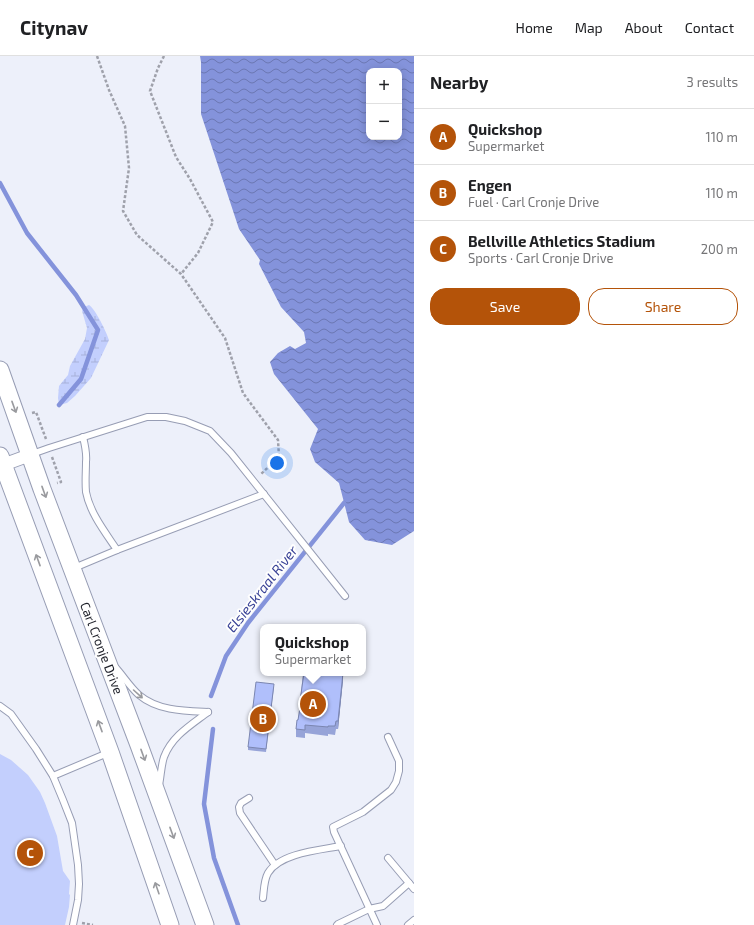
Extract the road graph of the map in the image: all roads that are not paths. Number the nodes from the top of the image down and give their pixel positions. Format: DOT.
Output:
graph roads {
  1 [pos="0,370"];
  2 [pos="83,437"];
  3 [pos="30,455"];
  4 [pos="1,462"];
  5 [pos="264,494"];
  6 [pos="117,550"];
  7 [pos="72,569"];
  8 [pos="345,596"];
  9 [pos="104,653"];
  10 [pos="0,706"];
  11 [pos="388,737"];
  12 [pos="110,752"];
  13 [pos="53,776"];
  14 [pos="158,797"];
  15 [pos="249,798"];
  16 [pos="341,846"];
  17 [pos="388,858"];
  18 [pos="275,865"];
  19 [pos="409,883"];
  20 [pos="414,889"];
  21 [pos="263,898"];
  22 [pos="369,909"];
  23 [pos="414,920"];
  24 [pos="73,925"];
  25 [pos="170,925"];
  26 [pos="205,925"];
  27 [pos="337,925"];
  28 [pos="377,925"];
  29 [pos="408,925"];
  1 -- 3 [label="main road, Carl Cronje Drive, one-way"];
  2 -- 3 [label="lane"];
  2 -- 5 [label="lane"];
  2 -- 6 [label="lane"];
  3 -- 4 [label="street"];
  3 -- 7 [label="main road, Carl Cronje Drive, one-way"];
  12 -- 4 [label="main road, one-way"];
  5 -- 6 [label="lane"];
  5 -- 8 [label="lane"];
  6 -- 7 [label="lane"];
  7 -- 9 [label="main road, Carl Cronje Drive"];
  9 -- 14 [label="main road, Carl Cronje Drive, one-way"];
  9 -- 14 [label="lane, one-way"];
  10 -- 13 [label="lane"];
  11 -- 16 [label="lane"];
  12 -- 13 [label="lane"];
  25 -- 12 [label="main road, one-way"];
  13 -- 24 [label="lane"];
  14 -- 26 [label="main road, Carl Cronje Drive, one-way"];
  15 -- 18 [label="lane"];
  16 -- 18 [label="lane"];
  16 -- 22 [label="lane"];
  17 -- 19 [label="lane"];
  18 -- 21 [label="lane"];
  19 -- 20 [label="lane"];
  19 -- 22 [label="lane"];
  22 -- 27 [label="lane"];
  22 -- 28 [label="lane"];
  23 -- 29 [label="lane"];
}
